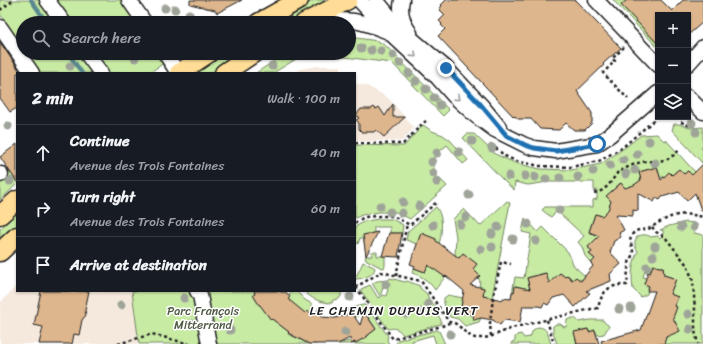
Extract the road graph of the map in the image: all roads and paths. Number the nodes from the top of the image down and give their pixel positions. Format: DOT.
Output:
graph roads {
  1 [pos="14,0"];
  2 [pos="46,0"];
  3 [pos="129,0"];
  4 [pos="299,0"];
  5 [pos="348,0"];
  6 [pos="359,0"];
  7 [pos="376,0"];
  8 [pos="402,0"];
  9 [pos="596,0"];
  10 [pos="0,10"];
  11 [pos="59,16"];
  12 [pos="139,16"];
  13 [pos="270,16"];
  14 [pos="317,16"];
  15 [pos="356,21"];
  16 [pos="0,27"];
  17 [pos="390,33"];
  18 [pos="416,41"];
  19 [pos="624,47"];
  20 [pos="703,48"];
  21 [pos="16,50"];
  22 [pos="703,54"];
  23 [pos="23,60"];
  24 [pos="91,60"];
  25 [pos="170,60"];
  26 [pos="198,60"];
  27 [pos="244,60"];
  28 [pos="691,61"];
  29 [pos="655,62"];
  30 [pos="691,62"];
  31 [pos="31,72"];
  32 [pos="100,72"];
  33 [pos="177,72"];
  34 [pos="180,72"];
  35 [pos="226,72"];
  36 [pos="655,96"];
  37 [pos="628,99"];
  38 [pos="691,102"];
  39 [pos="698,114"];
  40 [pos="426,121"];
  41 [pos="681,122"];
  42 [pos="507,136"];
  43 [pos="356,143"];
  44 [pos="680,149"];
  45 [pos="594,193"];
  46 [pos="438,200"];
  47 [pos="16,201"];
  48 [pos="0,215"];
  49 [pos="703,217"];
  50 [pos="356,222"];
  51 [pos="406,224"];
  52 [pos="652,227"];
  53 [pos="16,237"];
  54 [pos="0,252"];
  55 [pos="511,264"];
  56 [pos="396,276"];
  57 [pos="356,287"];
  58 [pos="198,292"];
  59 [pos="547,320"];
  60 [pos="449,322"];
  61 [pos="491,336"];
  62 [pos="393,339"];
  63 [pos="118,344"];
  64 [pos="189,344"];
  65 [pos="209,344"];
  66 [pos="391,344"];
  67 [pos="554,344"];
  68 [pos="698,344"];
  1 -- 10 [label="path"];
  2 -- 11 [label="street"];
  3 -- 12 [label="street"];
  4 -- 13 [label="main road"];
  5 -- 14 [label="main road"];
  6 -- 17 [label="street"];
  7 -- 18 [label="street"];
  8 -- 18 [label="street"];
  9 -- 29 [label="street"];
  15 -- 17 [label="street"];
  16 -- 21 [label="street"];
  17 -- 42 [label="street, one-way"];
  18 -- 42 [label="street"];
  19 -- 37 [label="path"];
  20 -- 28 [label="street"];
  22 -- 30 [label="street"];
  23 -- 31 [label="street"];
  24 -- 32 [label="street"];
  25 -- 33 [label="street"];
  26 -- 34 [label="main road"];
  27 -- 35 [label="main road"];
  36 -- 42 [label="street"];
  38 -- 39 [label="street"];
  39 -- 41 [label="path"];
  40 -- 43 [label="path"];
  44 -- 45 [label="path"];
  46 -- 51 [label="path"];
  47 -- 48 [label="main road"];
  49 -- 52 [label="path"];
  50 -- 51 [label="path"];
  51 -- 56 [label="path"];
  52 -- 59 [label="path"];
  52 -- 68 [label="path"];
  53 -- 54 [label="main road"];
  55 -- 61 [label="path"];
  56 -- 57 [label="path"];
  56 -- 60 [label="path"];
  57 -- 62 [label="path"];
  58 -- 65 [label="street"];
  59 -- 61 [label="path"];
  59 -- 67 [label="path"];
  60 -- 61 [label="path"];
  60 -- 62 [label="path"];
  62 -- 66 [label="path"];
  63 -- 64 [label="path"];
}
